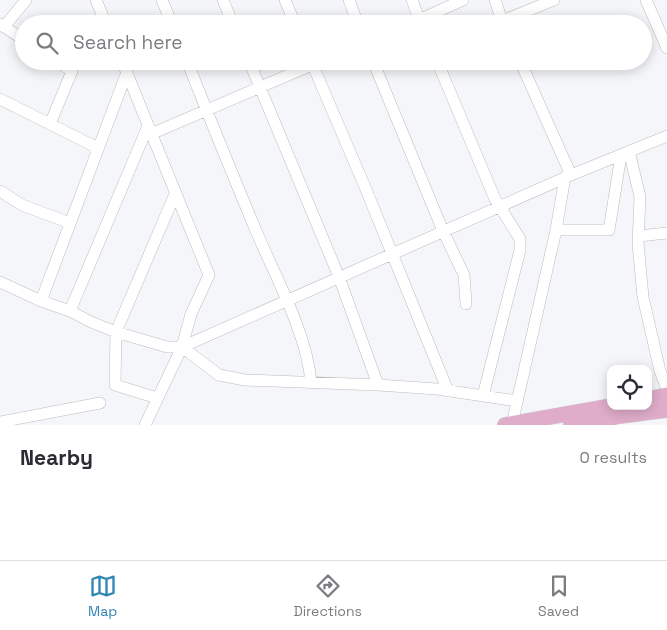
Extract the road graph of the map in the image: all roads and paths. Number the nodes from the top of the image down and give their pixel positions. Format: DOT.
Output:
graph roads {
  1 [pos="26,0"];
  2 [pos="96,0"];
  3 [pos="162,0"];
  4 [pos="223,0"];
  5 [pos="285,0"];
  6 [pos="349,0"];
  7 [pos="412,0"];
  8 [pos="463,0"];
  9 [pos="494,0"];
  10 [pos="554,0"];
  11 [pos="646,0"];
  12 [pos="102,15"];
  13 [pos="168,15"];
  14 [pos="229,15"];
  15 [pos="291,15"];
  16 [pos="355,15"];
  17 [pos="415,15"];
  18 [pos="432,15"];
  19 [pos="499,15"];
  20 [pos="519,15"];
  21 [pos="2,26"];
  22 [pos="15,34"];
  23 [pos="667,48"];
  24 [pos="69,70"];
  25 [pos="190,70"];
  26 [pos="252,70"];
  27 [pos="298,70"];
  28 [pos="318,70"];
  29 [pos="377,70"];
  30 [pos="441,70"];
  31 [pos="524,70"];
  32 [pos="127,72"];
  33 [pos="260,88"];
  34 [pos="0,99"];
  35 [pos="206,110"];
  36 [pos="50,124"];
  37 [pos="150,130"];
  38 [pos="667,136"];
  39 [pos="98,148"];
  40 [pos="625,153"];
  41 [pos="568,176"];
  42 [pos="0,191"];
  43 [pos="176,194"];
  44 [pos="500,206"];
  45 [pos="70,223"];
  46 [pos="556,230"];
  47 [pos="443,231"];
  48 [pos="667,232"];
  49 [pos="639,236"];
  50 [pos="391,254"];
  51 [pos="339,277"];
  52 [pos="0,282"];
  53 [pos="287,300"];
  54 [pos="41,301"];
  55 [pos="466,304"];
  56 [pos="70,311"];
  57 [pos="116,332"];
  58 [pos="182,347"];
  59 [pos="311,382"];
  60 [pos="378,385"];
  61 [pos="667,389"];
  62 [pos="448,391"];
  63 [pos="667,395"];
  64 [pos="483,396"];
  65 [pos="157,398"];
  66 [pos="652,398"];
  67 [pos="516,401"];
  68 [pos="100,403"];
  69 [pos="607,407"];
  70 [pos="667,410"];
  71 [pos="0,422"];
  72 [pos="508,424"];
  73 [pos="145,425"];
  74 [pos="571,425"];
  1 -- 21 [label="street"];
  2 -- 12 [label="street"];
  3 -- 13 [label="street"];
  4 -- 14 [label="street"];
  5 -- 15 [label="street"];
  6 -- 16 [label="street"];
  7 -- 17 [label="street"];
  8 -- 18 [label="street"];
  9 -- 19 [label="street"];
  10 -- 20 [label="street"];
  11 -- 23 [label="street"];
  21 -- 22 [label="street"];
  24 -- 36 [label="street"];
  25 -- 35 [label="street"];
  26 -- 33 [label="street"];
  27 -- 33 [label="street"];
  28 -- 50 [label="street"];
  29 -- 47 [label="street"];
  30 -- 44 [label="street"];
  31 -- 41 [label="street"];
  32 -- 37 [label="street"];
  32 -- 39 [label="street"];
  33 -- 35 [label="street"];
  33 -- 51 [label="street"];
  34 -- 36 [label="street"];
  35 -- 37 [label="street"];
  35 -- 53 [label="street"];
  36 -- 39 [label="street"];
  37 -- 43 [label="street"];
  37 -- 56 [label="street"];
  38 -- 40 [label="street"];
  39 -- 45 [label="street"];
  40 -- 41 [label="street"];
  40 -- 46 [label="street"];
  40 -- 49 [label="street"];
  41 -- 44 [label="street"];
  41 -- 46 [label="street"];
  42 -- 45 [label="street"];
  43 -- 57 [label="street"];
  43 -- 58 [label="street"];
  44 -- 47 [label="street"];
  44 -- 64 [label="street"];
  45 -- 54 [label="street"];
  46 -- 67 [label="street"];
  47 -- 50 [label="street"];
  47 -- 55 [label="street"];
  48 -- 49 [label="street"];
  49 -- 61 [label="street"];
  50 -- 51 [label="street"];
  50 -- 62 [label="street"];
  51 -- 53 [label="street"];
  51 -- 60 [label="street"];
  52 -- 54 [label="street"];
  53 -- 58 [label="street"];
  53 -- 59 [label="street"];
  54 -- 56 [label="street"];
  56 -- 57 [label="street"];
  57 -- 58 [label="street"];
  57 -- 65 [label="street"];
  58 -- 59 [label="street"];
  58 -- 65 [label="street"];
  59 -- 60 [label="street"];
  60 -- 62 [label="street"];
  62 -- 64 [label="street"];
  63 -- 66 [label="main road"];
  64 -- 67 [label="street"];
  65 -- 73 [label="street"];
  67 -- 72 [label="street"];
  68 -- 71 [label="street"];
  69 -- 72 [label="main road"];
  70 -- 74 [label="main road"];
}
